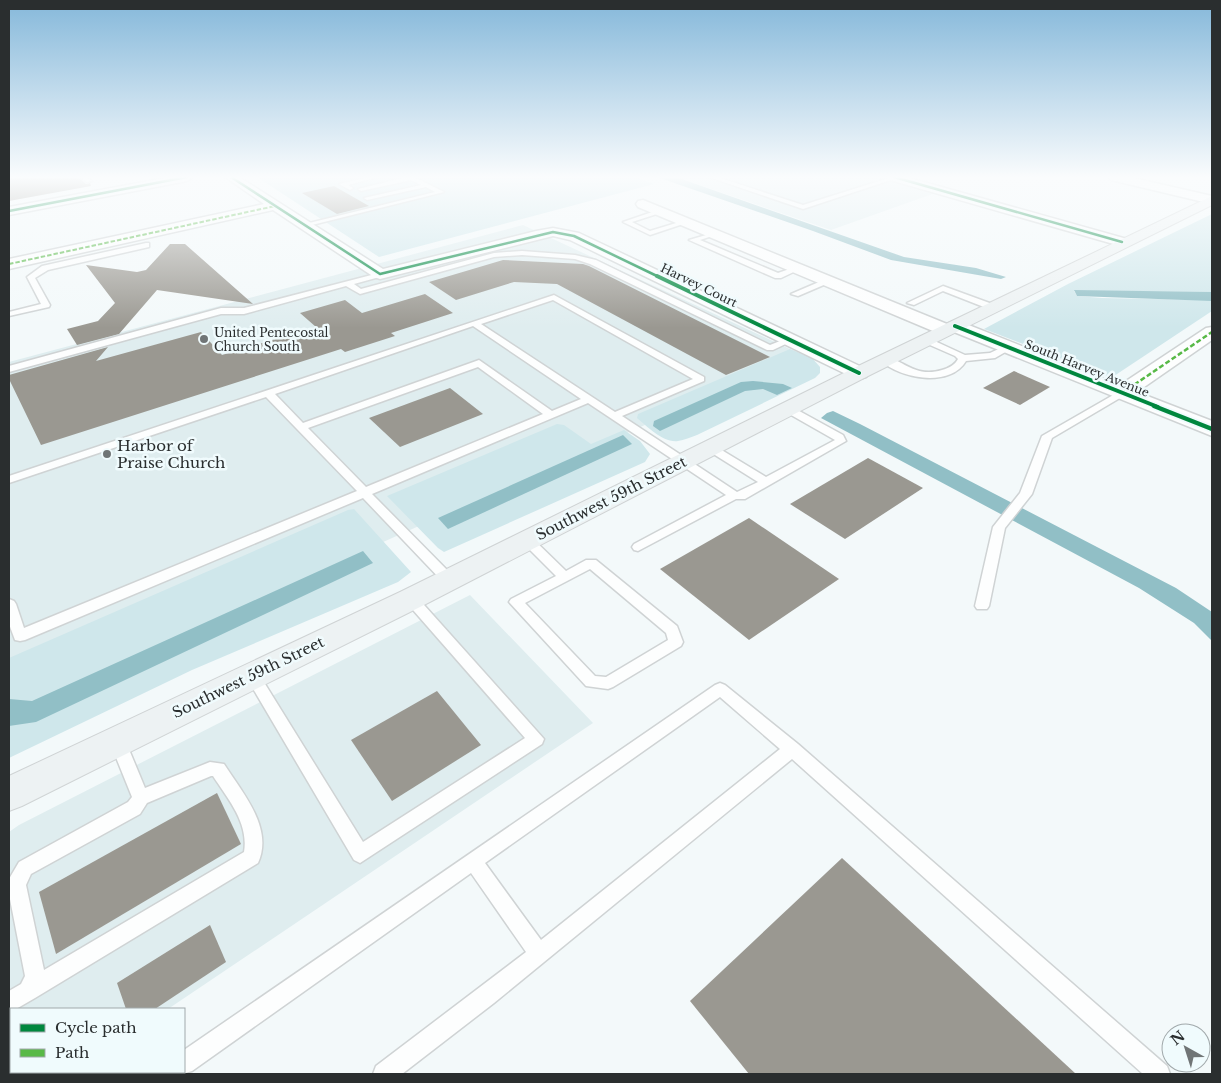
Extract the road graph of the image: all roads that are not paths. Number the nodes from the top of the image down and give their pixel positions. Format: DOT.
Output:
graph roads {
  1 [pos="176,228"];
  2 [pos="308,228"];
  3 [pos="638,228"];
  4 [pos="668,228"];
  5 [pos="699,228"];
  6 [pos="1072,228"];
  7 [pos="1153,228"];
  8 [pos="715,234"];
  9 [pos="1122,242"];
  10 [pos="739,244"];
  11 [pos="146,245"];
  12 [pos="717,250"];
  13 [pos="767,255"];
  14 [pos="747,263"];
  15 [pos="9,264"];
  16 [pos="798,268"];
  17 [pos="380,274"];
  18 [pos="829,281"];
  19 [pos="348,283"];
  20 [pos="795,294"];
  21 [pos="911,303"];
  22 [pos="992,307"];
  23 [pos="9,314"];
  24 [pos="474,323"];
  25 [pos="950,328"];
  26 [pos="1212,332"];
  27 [pos="790,340"];
  28 [pos="926,340"];
  29 [pos="1009,347"];
  30 [pos="963,358"];
  31 [pos="885,360"];
  32 [pos="9,368"];
  33 [pos="859,373"];
  34 [pos="268,393"];
  35 [pos="1122,393"];
  36 [pos="589,399"];
  37 [pos="788,409"];
  38 [pos="551,415"];
  39 [pos="614,416"];
  40 [pos="301,427"];
  41 [pos="1212,429"];
  42 [pos="711,448"];
  43 [pos="683,462"];
  44 [pos="9,480"];
  45 [pos="766,482"];
  46 [pos="364,492"];
  47 [pos="734,495"];
  48 [pos="527,540"];
  49 [pos="638,547"];
  50 [pos="565,577"];
  51 [pos="449,580"];
  52 [pos="411,598"];
  53 [pos="9,604"];
  54 [pos="982,606"];
  55 [pos="252,675"];
  56 [pos="117,740"];
  57 [pos="792,749"];
  58 [pos="9,794"];
  59 [pos="142,798"];
  60 [pos="473,861"];
  61 [pos="539,953"];
  62 [pos="28,991"];
  63 [pos="9,1002"];
  64 [pos="185,1063"];
  65 [pos="384,1074"];
  66 [pos="1159,1074"];
  1 -- 15 [label="street"];
  2 -- 17 [label="street"];
  3 -- 4 [label="lane"];
  5 -- 8 [label="street, South Harvey Avenue"];
  6 -- 9 [label="street"];
  7 -- 9 [label="main road, Southwest 59th Street"];
  8 -- 10 [label="street, South Harvey Avenue"];
  8 -- 12 [label="lane"];
  9 -- 22 [label="main road, Southwest 59th Street"];
  10 -- 12 [label="lane"];
  10 -- 13 [label="street, South Harvey Avenue"];
  11 -- 23 [label="lane"];
  12 -- 14 [label="lane"];
  13 -- 14 [label="lane"];
  13 -- 16 [label="street, South Harvey Avenue"];
  14 -- 16 [label="lane"];
  16 -- 18 [label="street, South Harvey Avenue"];
  17 -- 19 [label="lane"];
  17 -- 27 [label="street, Harvey Court"];
  18 -- 20 [label="lane"];
  18 -- 25 [label="street, South Harvey Avenue"];
  19 -- 27 [label="lane"];
  19 -- 32 [label="lane"];
  21 -- 22 [label="lane"];
  22 -- 25 [label="main road, Southwest 59th Street"];
  24 -- 34 [label="lane"];
  24 -- 36 [label="lane"];
  24 -- 39 [label="lane"];
  25 -- 28 [label="main road, Southwest 59th Street"];
  25 -- 29 [label="street, South Harvey Avenue"];
  26 -- 35 [label="street"];
  27 -- 33 [label="street, Harvey Court"];
  28 -- 30 [label="lane"];
  28 -- 31 [label="main road, Southwest 59th Street"];
  29 -- 30 [label="lane"];
  29 -- 35 [label="street, South Harvey Avenue"];
  30 -- 31 [label="lane"];
  31 -- 33 [label="main road, Southwest 59th Street"];
  33 -- 37 [label="main road, Southwest 59th Street"];
  34 -- 40 [label="lane"];
  34 -- 44 [label="lane"];
  35 -- 41 [label="street, South Harvey Avenue"];
  35 -- 54 [label="lane"];
  36 -- 38 [label="lane"];
  36 -- 39 [label="lane"];
  37 -- 42 [label="main road, Southwest 59th Street"];
  37 -- 45 [label="lane"];
  38 -- 40 [label="lane"];
  38 -- 46 [label="lane"];
  39 -- 43 [label="lane"];
  40 -- 46 [label="lane"];
  42 -- 43 [label="main road, Southwest 59th Street"];
  42 -- 45 [label="lane"];
  43 -- 47 [label="lane"];
  43 -- 48 [label="main road, Southwest 59th Street"];
  45 -- 47 [label="lane"];
  46 -- 51 [label="lane"];
  46 -- 53 [label="lane"];
  47 -- 49 [label="lane"];
  48 -- 50 [label="lane"];
  48 -- 51 [label="main road, Southwest 59th Street"];
  50 -- 50 [label="lane"];
  51 -- 52 [label="main road, Southwest 59th Street"];
  52 -- 55 [label="main road, Southwest 59th Street"];
  52 -- 55 [label="lane"];
  55 -- 56 [label="main road, Southwest 59th Street"];
  56 -- 58 [label="main road, Southwest 59th Street"];
  56 -- 59 [label="lane"];
  57 -- 60 [label="lane"];
  57 -- 61 [label="lane"];
  57 -- 66 [label="lane"];
  59 -- 62 [label="lane"];
  59 -- 62 [label="lane"];
  60 -- 61 [label="lane"];
  60 -- 64 [label="lane"];
  61 -- 65 [label="lane"];
  62 -- 63 [label="lane"];
}
